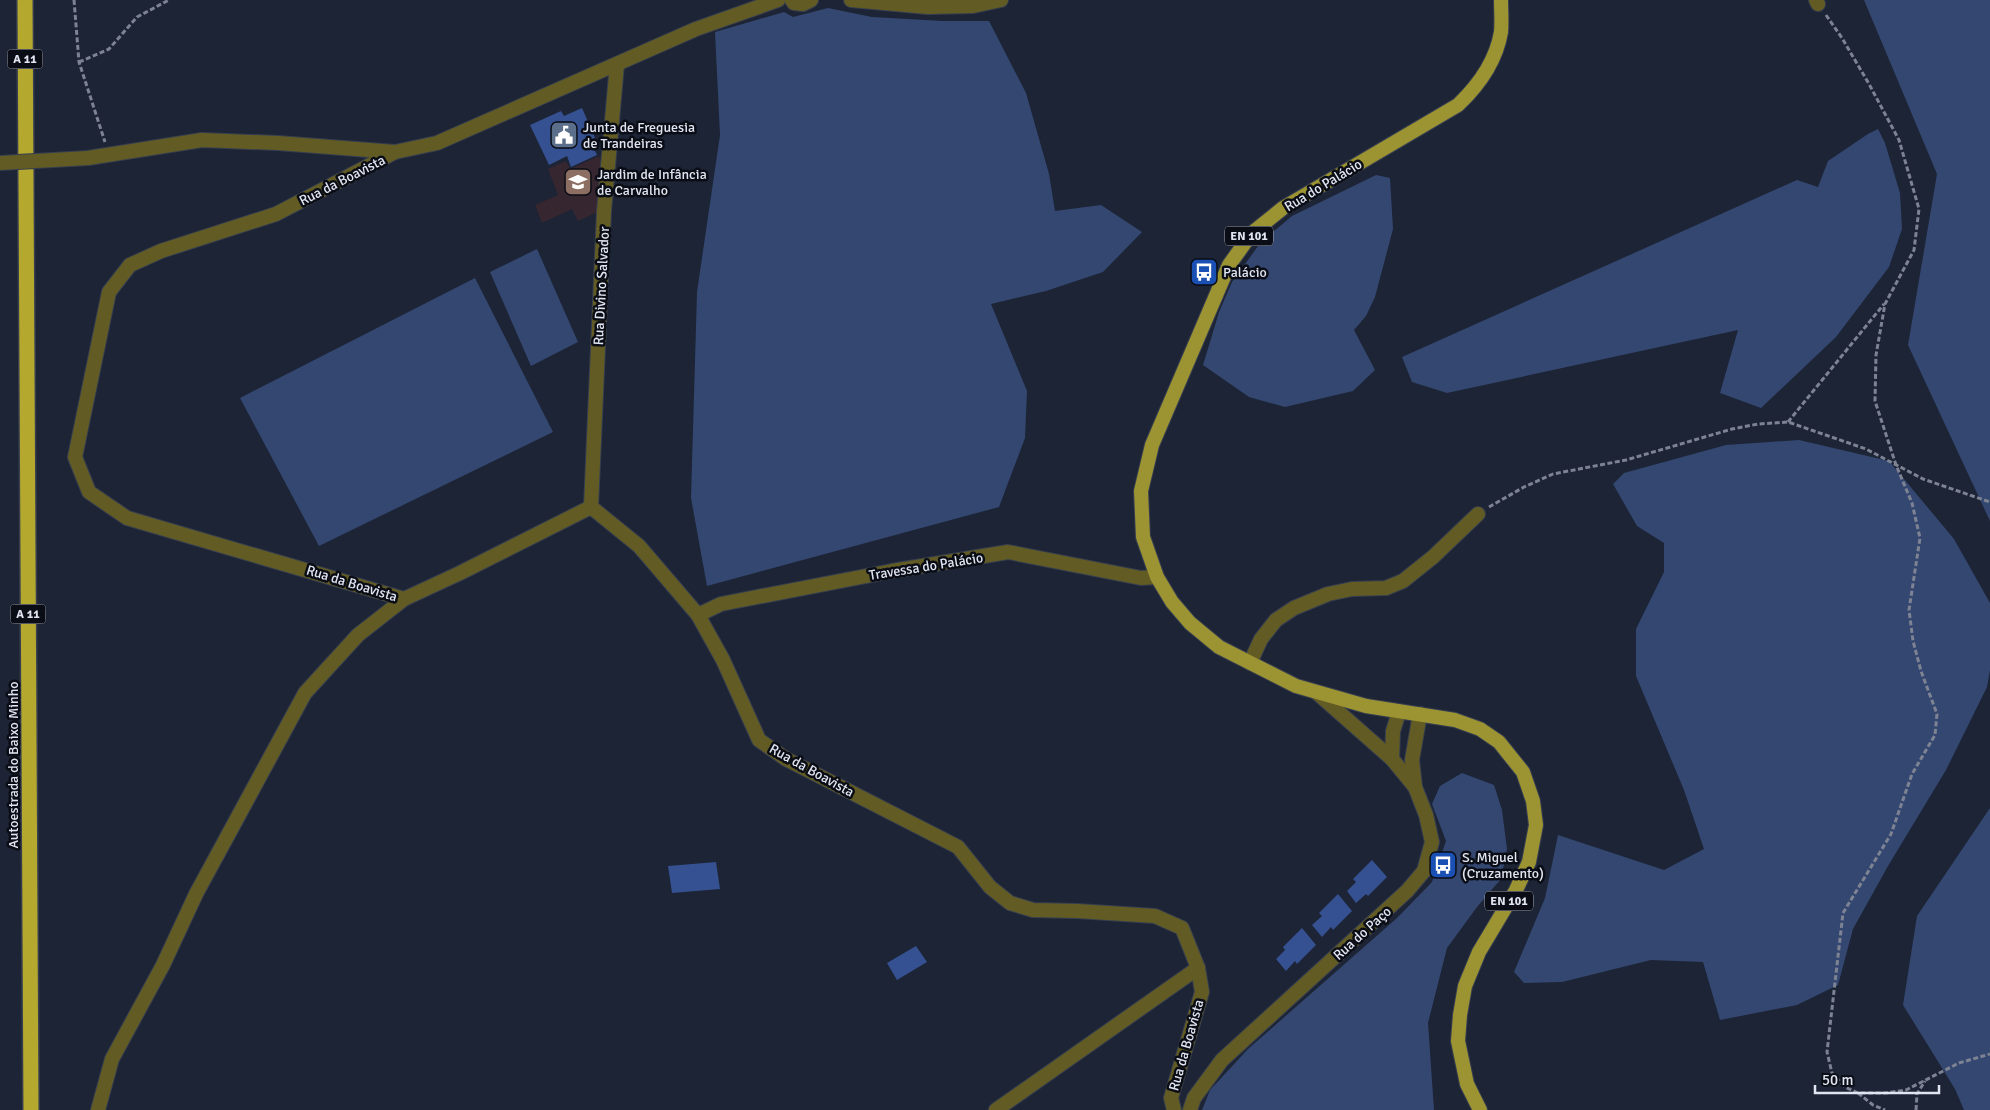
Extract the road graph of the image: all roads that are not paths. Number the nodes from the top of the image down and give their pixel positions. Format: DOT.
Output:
graph roads {
  1 [pos="25,0"];
  2 [pos="778,0"];
  3 [pos="792,0"];
  4 [pos="811,0"];
  5 [pos="851,0"];
  6 [pos="1001,0"];
  7 [pos="1501,0"];
  8 [pos="618,64"];
  9 [pos="395,152"];
  10 [pos="0,162"];
  11 [pos="591,508"];
  12 [pos="1478,514"];
  13 [pos="1157,576"];
  14 [pos="404,599"];
  15 [pos="698,615"];
  16 [pos="1250,663"];
  17 [pos="1316,692"];
  18 [pos="1399,712"];
  19 [pos="1420,714"];
  20 [pos="1392,759"];
  21 [pos="1415,787"];
  22 [pos="1198,968"];
  23 [pos="31,1110"];
  24 [pos="98,1110"];
  25 [pos="996,1110"];
  26 [pos="1174,1110"];
  27 [pos="1190,1110"];
  28 [pos="1480,1110"];
  1 -- 23 [label="highway, Autoestrada do Baixo Minho / A 11"];
  2 -- 8 [label="street, Rua da Boavista"];
  3 -- 4 [label="street"];
  5 -- 6 [label="street"];
  7 -- 13 [label="main road, Rua do Palácio / EN 101"];
  8 -- 9 [label="street, Rua da Boavista"];
  8 -- 11 [label="street, Rua Divino Salvador"];
  9 -- 10 [label="street, bridge"];
  9 -- 14 [label="street, Rua da Boavista"];
  11 -- 14 [label="street, Rua da Boavista"];
  11 -- 15 [label="street, Rua da Boavista"];
  12 -- 16 [label="street"];
  13 -- 15 [label="street, Travessa do Palácio"];
  13 -- 16 [label="main road, EN 101"];
  14 -- 24 [label="street"];
  15 -- 22 [label="street, Rua da Boavista"];
  16 -- 17 [label="main road, EN 101"];
  17 -- 18 [label="main road, EN 101"];
  17 -- 20 [label="street"];
  18 -- 19 [label="main road, EN 101"];
  18 -- 20 [label="street"];
  19 -- 21 [label="street, Rua do Paço"];
  19 -- 28 [label="main road, EN 101"];
  20 -- 21 [label="street"];
  21 -- 27 [label="street, Rua do Paço"];
  22 -- 25 [label="street"];
  22 -- 26 [label="street, Rua da Boavista"];
}
